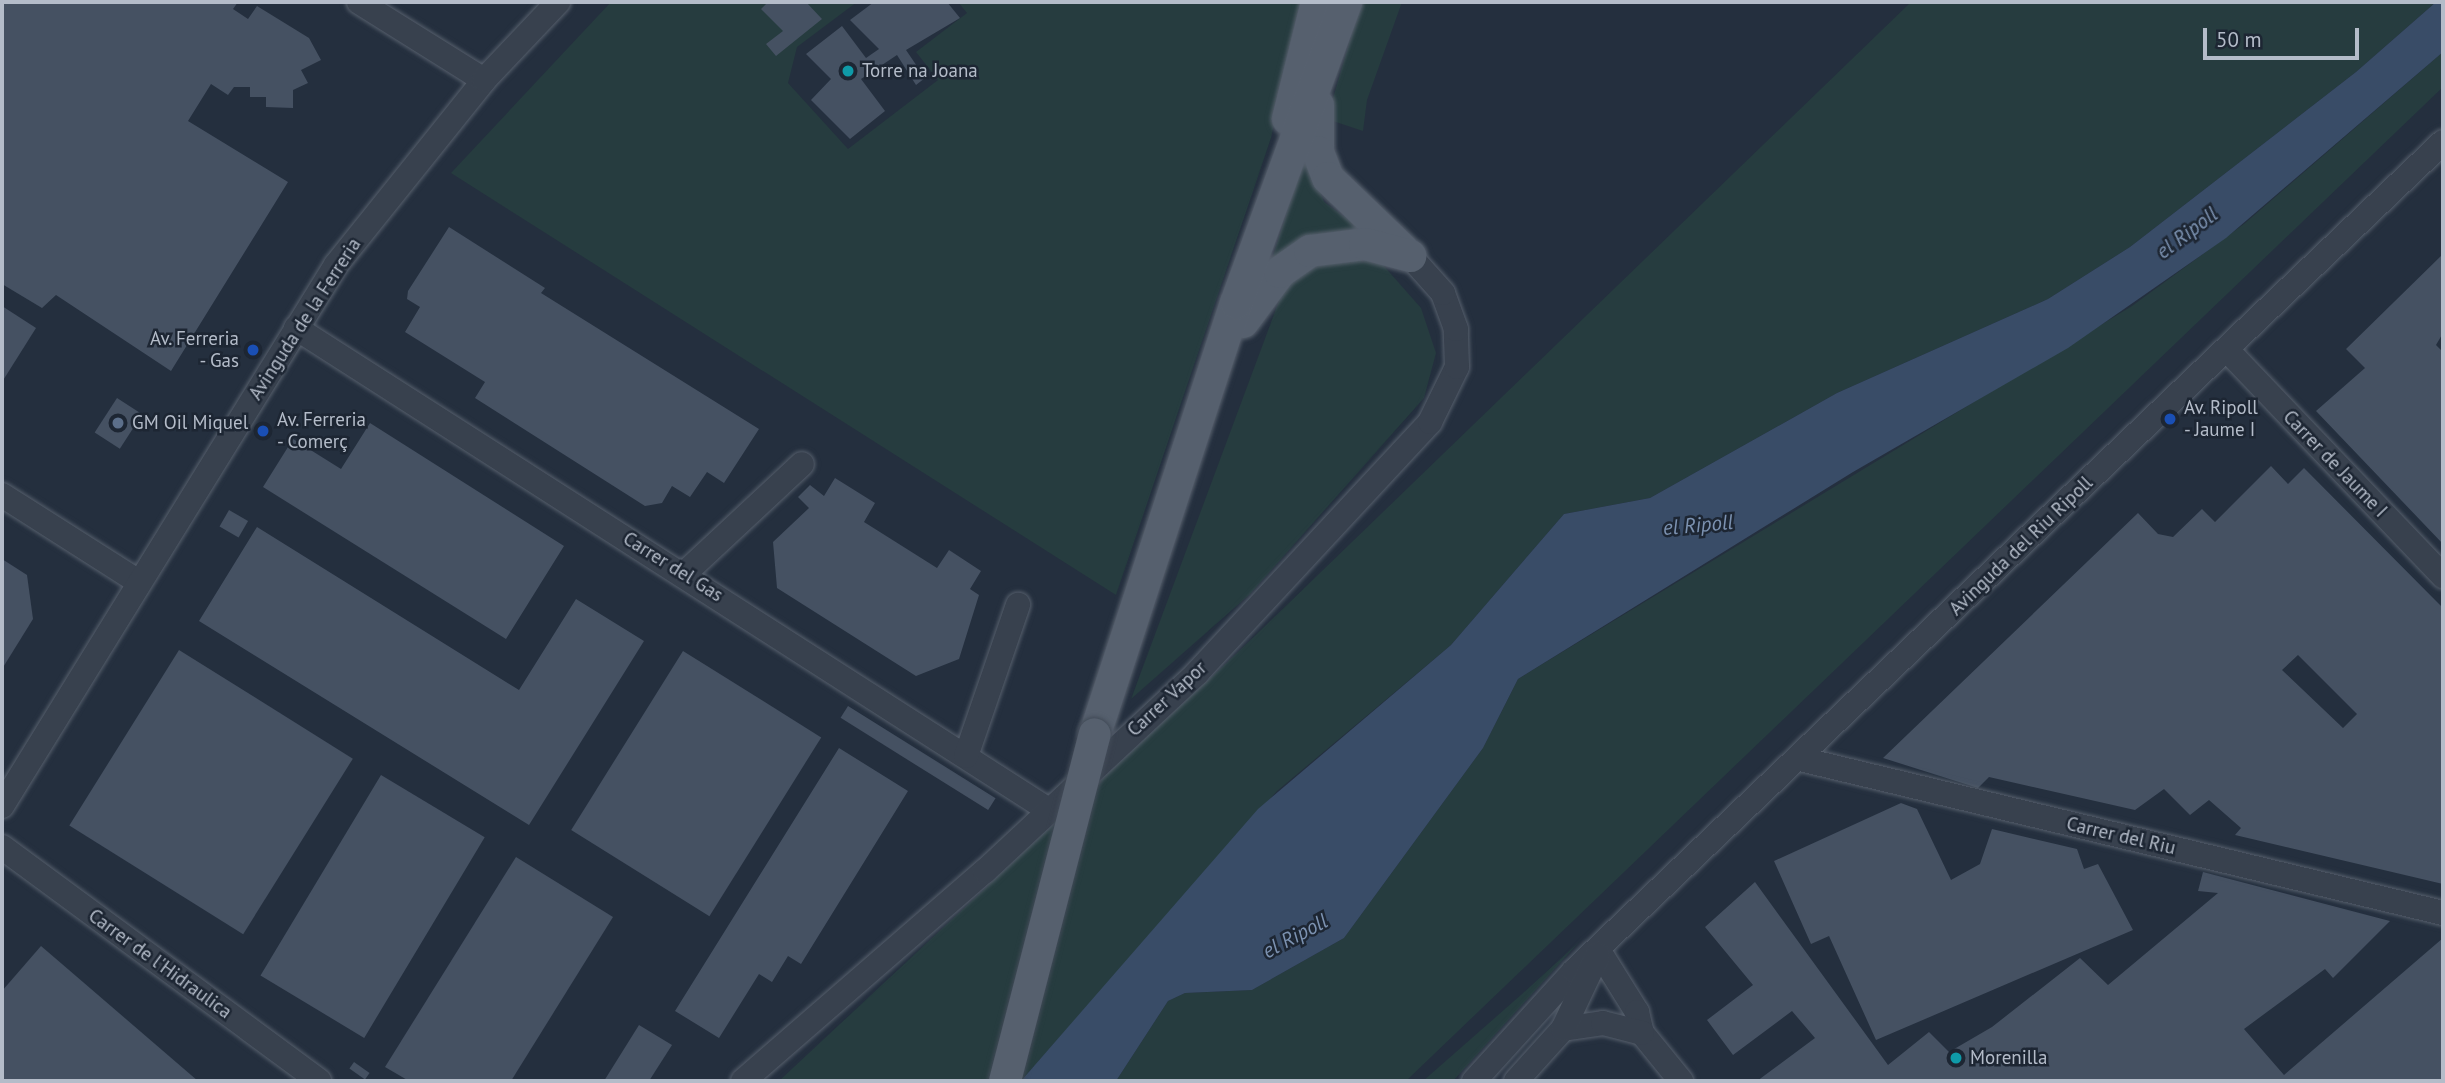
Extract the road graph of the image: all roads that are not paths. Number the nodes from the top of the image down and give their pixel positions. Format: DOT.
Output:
graph roads {
  1 [pos="359,2"];
  2 [pos="558,2"];
  3 [pos="1317,2"];
  4 [pos="1346,2"];
  5 [pos="1323,72"];
  6 [pos="484,80"];
  7 [pos="2443,142"];
  8 [pos="1268,213"];
  9 [pos="1410,256"];
  10 [pos="296,328"];
  11 [pos="2227,350"];
  12 [pos="1205,395"];
  13 [pos="802,464"];
  14 [pos="2,495"];
  15 [pos="684,574"];
  16 [pos="2443,576"];
  17 [pos="137,580"];
  18 [pos="1018,605"];
  19 [pos="966,756"];
  20 [pos="1800,759"];
  21 [pos="2,806"];
  22 [pos="1047,809"];
  23 [pos="2,847"];
  24 [pos="2443,913"];
  25 [pos="1599,951"];
  26 [pos="1563,1029"];
  27 [pos="1642,1033"];
  28 [pos="319,1081"];
  29 [pos="743,1081"];
  30 [pos="1005,1081"];
  31 [pos="1474,1081"];
  32 [pos="1516,1081"];
  33 [pos="1681,1081"];
  1 -- 6 [label="street"];
  2 -- 6 [label="street, Avinguda de la Ferreria"];
  3 -- 8 [label="main road"];
  4 -- 5 [label="main road"];
  5 -- 8 [label="main road"];
  5 -- 9 [label="main road"];
  6 -- 10 [label="street, Avinguda de la Ferreria"];
  7 -- 11 [label="street, Avinguda del Riu Ripoll"];
  8 -- 12 [label="main road"];
  9 -- 12 [label="main road"];
  9 -- 22 [label="street, Carrer Vapor"];
  10 -- 15 [label="street, Carrer del Gas"];
  10 -- 17 [label="street, Avinguda de la Ferreria"];
  11 -- 16 [label="street, Carrer de Jaume I"];
  11 -- 20 [label="street, Avinguda del Riu Ripoll"];
  12 -- 30 [label="main road, bridge"];
  13 -- 15 [label="street"];
  14 -- 17 [label="street"];
  15 -- 19 [label="street, Carrer del Gas"];
  17 -- 21 [label="street, Avinguda de la Ferreria"];
  18 -- 19 [label="street"];
  19 -- 22 [label="street, Carrer del Gas"];
  20 -- 24 [label="street, Carrer del Riu"];
  20 -- 25 [label="street, Avinguda del Riu Ripoll"];
  22 -- 29 [label="street, Carrer Vapor"];
  23 -- 28 [label="street, Carrer de l'Hidraulica"];
  25 -- 26 [label="street, Avinguda del Riu Ripoll"];
  25 -- 27 [label="street"];
  25 -- 31 [label="street, Avinguda del Riu Ripoll"];
  26 -- 27 [label="street"];
  26 -- 32 [label="street, Avinguda del Riu Ripoll"];
  27 -- 33 [label="street"];
}
